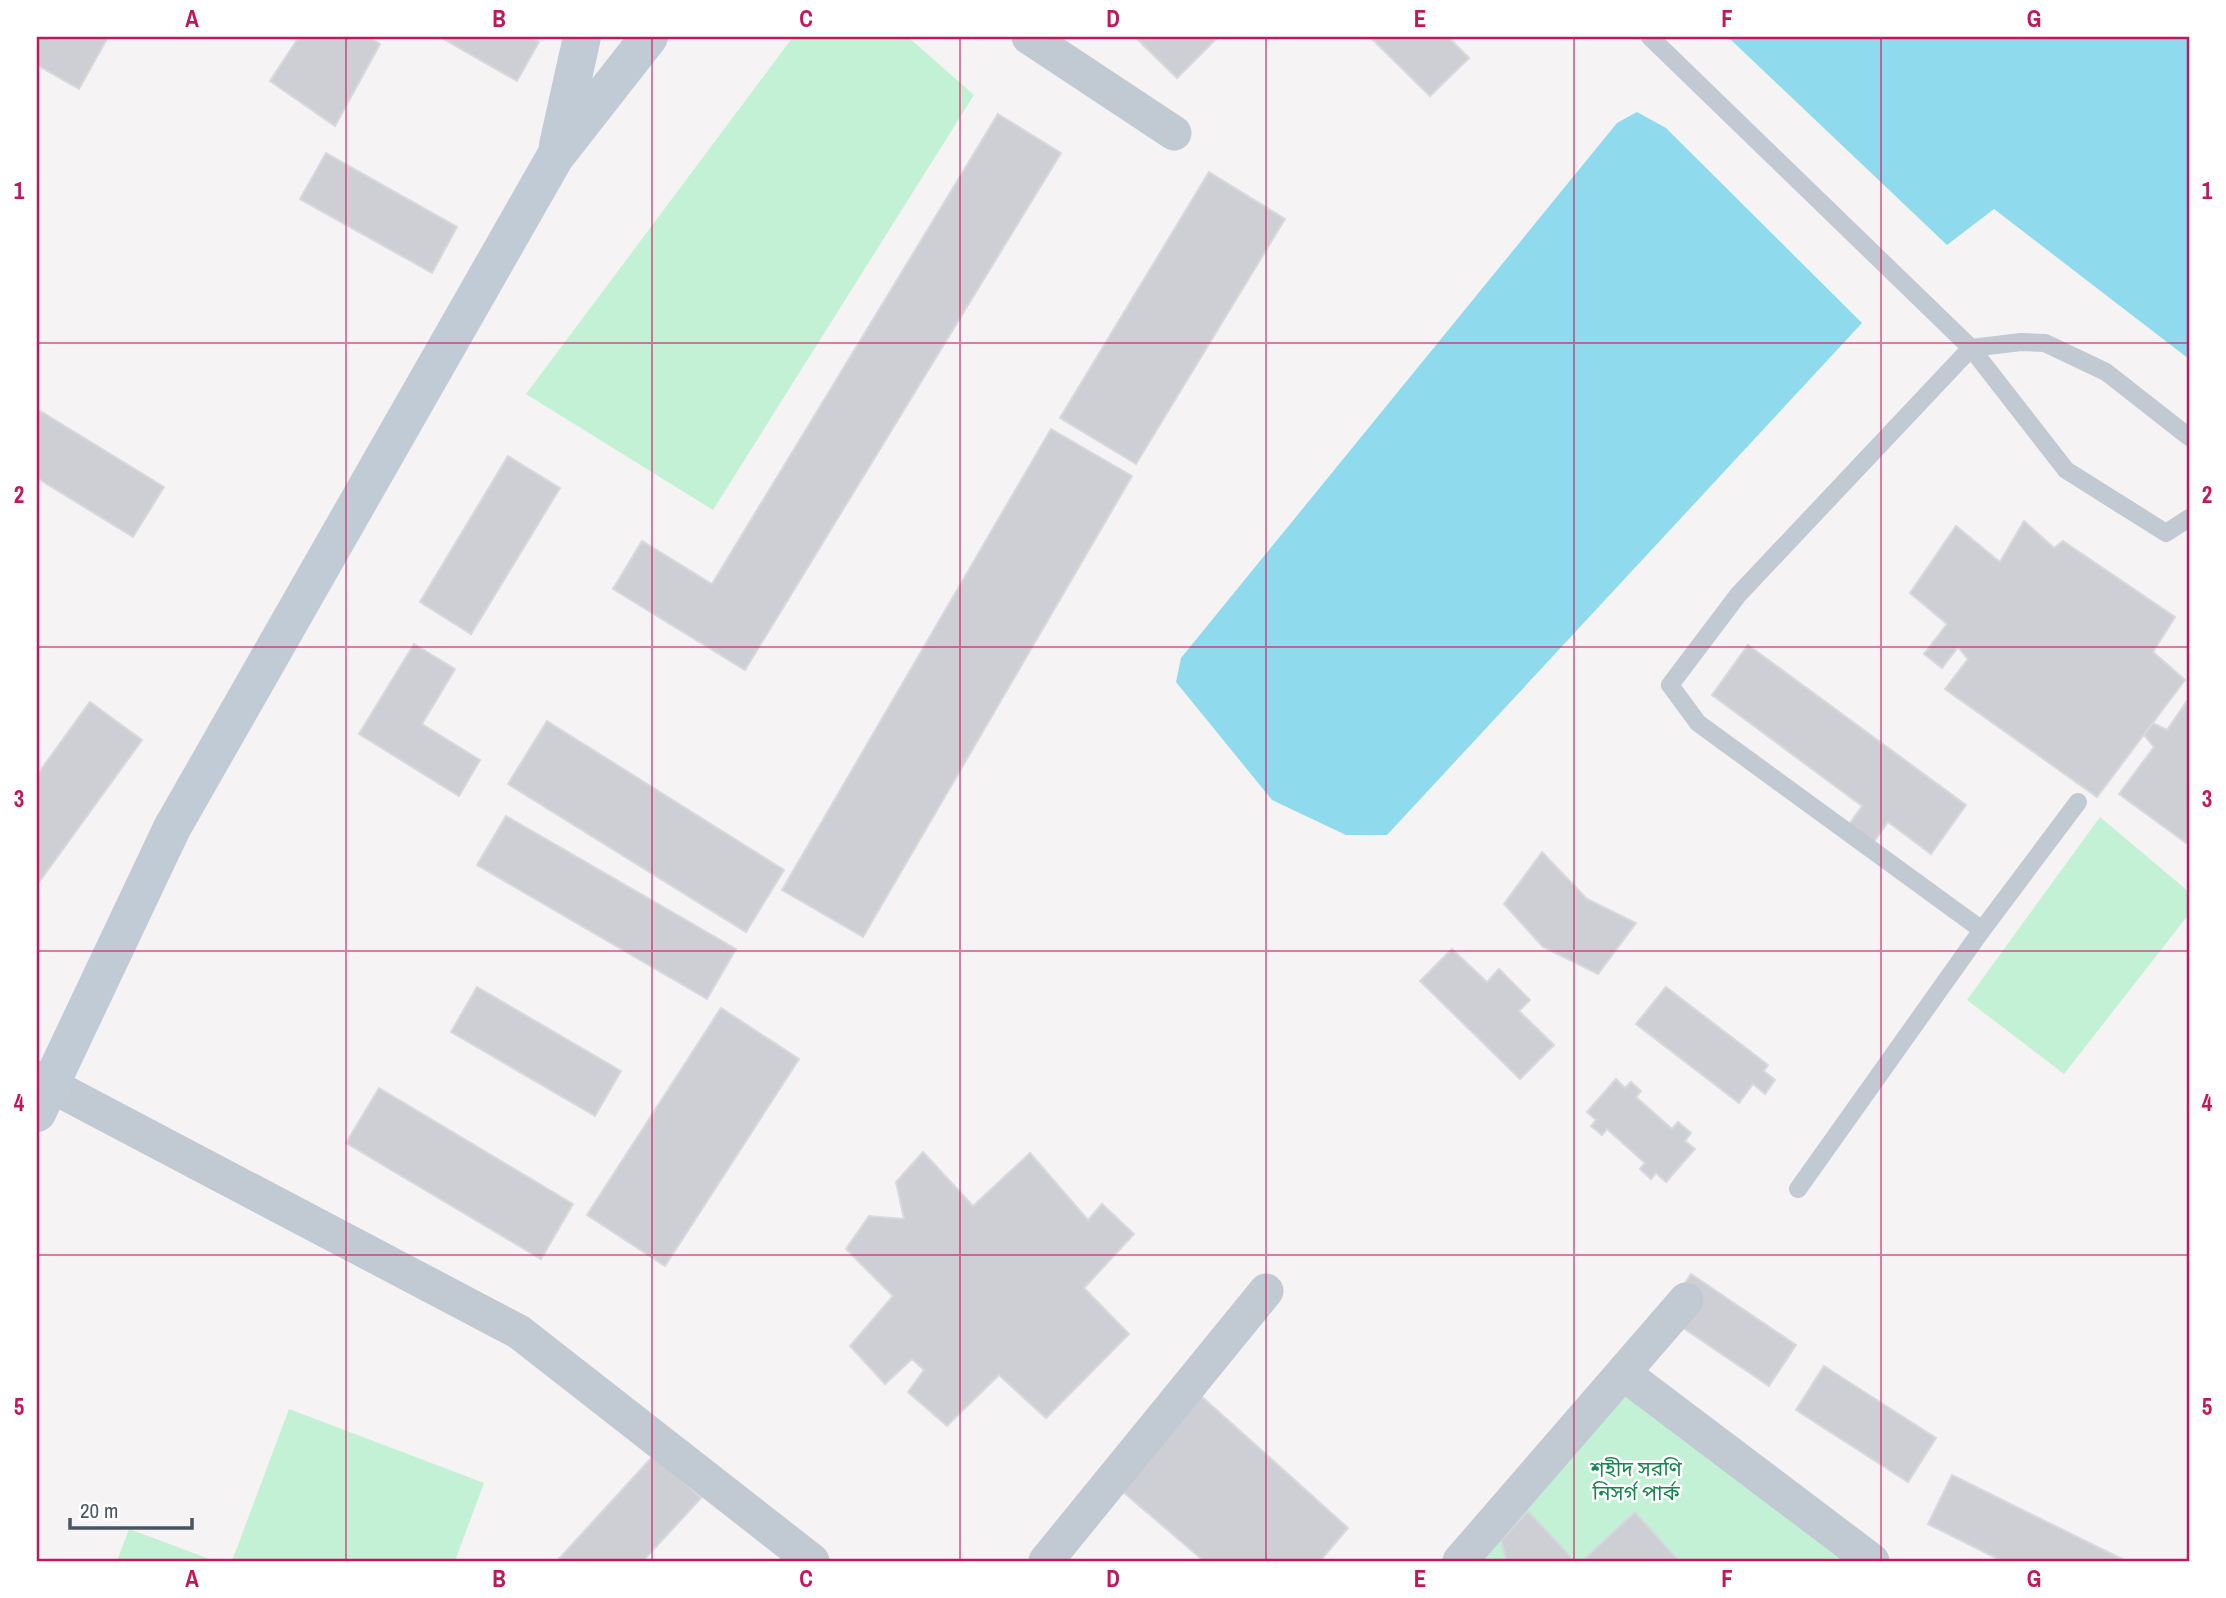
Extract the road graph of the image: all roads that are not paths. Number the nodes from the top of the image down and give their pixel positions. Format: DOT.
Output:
graph roads {
  1 [pos="582,37"];
  2 [pos="649,37"];
  3 [pos="1029,37"];
  4 [pos="1650,37"];
  5 [pos="1174,133"];
  6 [pos="555,157"];
  7 [pos="1971,348"];
  8 [pos="2189,437"];
  9 [pos="2189,518"];
  10 [pos="2078,802"];
  11 [pos="1982,930"];
  12 [pos="41,1092"];
  13 [pos="1798,1189"];
  14 [pos="1266,1291"];
  15 [pos="1686,1300"];
  16 [pos="1623,1373"];
  17 [pos="812,1561"];
  18 [pos="1046,1561"];
  19 [pos="1460,1561"];
  20 [pos="1872,1561"];
  1 -- 6 [label="street"];
  2 -- 6 [label="street"];
  3 -- 5 [label="street"];
  4 -- 7 [label="lane"];
  6 -- 12 [label="street"];
  7 -- 8 [label="lane"];
  7 -- 9 [label="lane"];
  7 -- 11 [label="lane"];
  10 -- 11 [label="lane"];
  11 -- 13 [label="lane"];
  12 -- 17 [label="street"];
  14 -- 18 [label="street"];
  15 -- 16 [label="street"];
  16 -- 19 [label="street"];
  16 -- 20 [label="street"];
}
